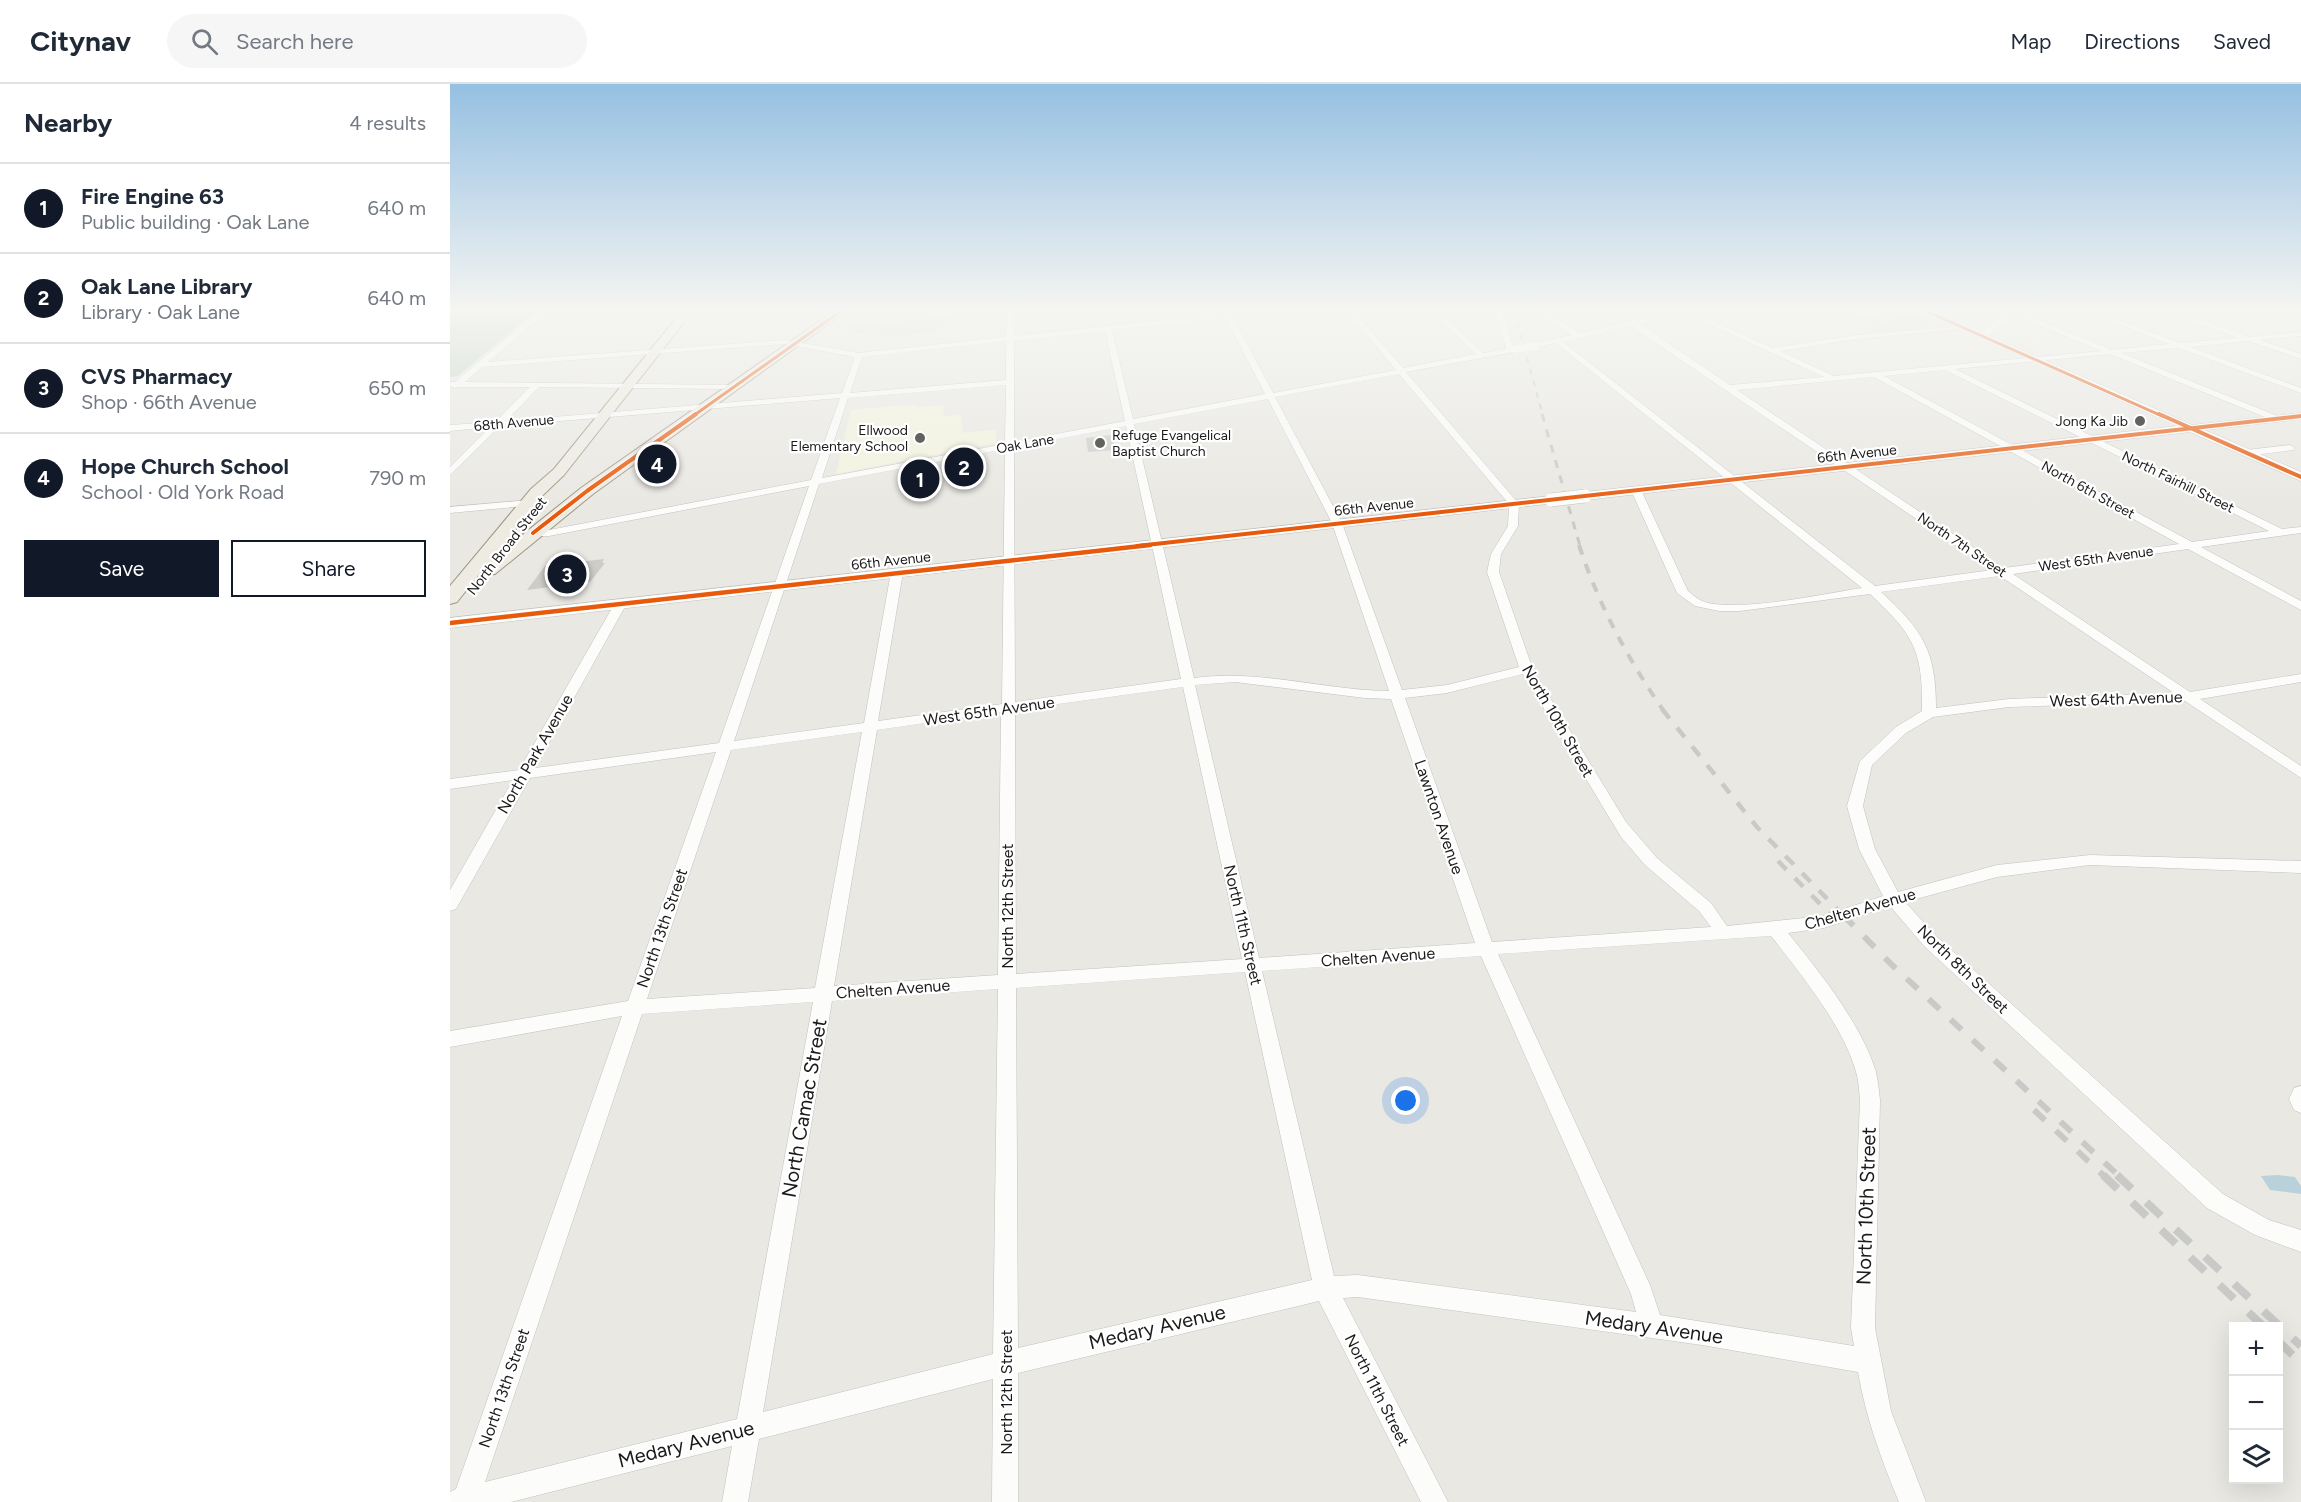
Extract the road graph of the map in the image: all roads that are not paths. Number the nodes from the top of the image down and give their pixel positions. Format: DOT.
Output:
graph roads {
  1 [pos="635,377"];
  2 [pos="746,377"];
  3 [pos="851,377"];
  4 [pos="1009,377"];
  5 [pos="1119,377"];
  6 [pos="1261,377"];
  7 [pos="1370,377"];
  8 [pos="1406,377"];
  9 [pos="1603,377"];
  10 [pos="1714,377"];
  11 [pos="1842,377"];
  12 [pos="1881,377"];
  13 [pos="1965,377"];
  14 [pos="2076,377"];
  15 [pos="2175,377"];
  16 [pos="2262,377"];
  17 [pos="1834,378"];
  18 [pos="1009,382"];
  19 [pos="537,385"];
  20 [pos="452,386"];
  21 [pos="628,386"];
  22 [pos="732,387"];
  23 [pos="1730,388"];
  24 [pos="2301,392"];
  25 [pos="844,396"];
  26 [pos="1271,397"];
  27 [pos="704,407"];
  28 [pos="604,416"];
  29 [pos="2301,416"];
  30 [pos="2277,419"];
  31 [pos="498,424"];
  32 [pos="1129,425"];
  33 [pos="450,428"];
  34 [pos="2192,429"];
  35 [pos="2093,440"];
  36 [pos="1009,447"];
  37 [pos="2290,448"];
  38 [pos="2012,449"];
  39 [pos="2247,453"];
  40 [pos="1846,467"];
  41 [pos="450,472"];
  42 [pos="559,472"];
  43 [pos="2301,477"];
  44 [pos="1732,480"];
  45 [pos="816,483"];
  46 [pos="1636,490"];
  47 [pos="587,491"];
  48 [pos="540,499"];
  49 [pos="1514,504"];
  50 [pos="450,510"];
  51 [pos="1336,523"];
  52 [pos="526,531"];
  53 [pos="2293,533"];
  54 [pos="499,539"];
  55 [pos="1155,544"];
  56 [pos="2188,545"];
  57 [pos="1010,561"];
  58 [pos="481,569"];
  59 [pos="897,572"];
  60 [pos="2002,572"];
  61 [pos="450,585"];
  62 [pos="781,586"];
  63 [pos="1872,590"];
  64 [pos="450,598"];
  65 [pos="621,603"];
  66 [pos="2301,606"];
  67 [pos="450,616"];
  68 [pos="450,623"];
  69 [pos="1527,670"];
  70 [pos="2301,678"];
  71 [pos="1187,683"];
  72 [pos="1395,694"];
  73 [pos="2187,697"];
  74 [pos="1008,708"];
  75 [pos="1929,713"];
  76 [pos="868,728"];
  77 [pos="725,747"];
  78 [pos="524,773"];
  79 [pos="2301,773"];
  80 [pos="450,784"];
  81 [pos="2301,867"];
  82 [pos="1893,899"];
  83 [pos="450,905"];
  84 [pos="1775,929"];
  85 [pos="1723,934"];
  86 [pos="1486,950"];
  87 [pos="1253,966"];
  88 [pos="1006,981"];
  89 [pos="823,994"];
  90 [pos="635,1007"];
  91 [pos="450,1039"];
  92 [pos="2301,1095"];
  93 [pos="2301,1104"];
  94 [pos="2301,1241"];
  95 [pos="1326,1288"];
  96 [pos="1648,1325"];
  97 [pos="1868,1361"];
  98 [pos="1007,1363"];
  99 [pos="748,1428"];
  100 [pos="462,1501"];
  101 [pos="735,1502"];
  102 [pos="1005,1502"];
  103 [pos="1435,1502"];
  104 [pos="1913,1502"];
  1 -- 21 [label="main road, North Broad Street"];
  2 -- 22 [label="main road"];
  3 -- 25 [label="street, North 13th Street"];
  4 -- 18 [label="street, North 12th Street"];
  5 -- 32 [label="street, North 11th Street"];
  6 -- 26 [label="street, Lawnton Avenue"];
  7 -- 26 [label="street, Oak Lane"];
  8 -- 49 [label="street"];
  9 -- 44 [label="street"];
  10 -- 23 [label="street, North 7th Street"];
  11 -- 17 [label="street"];
  12 -- 38 [label="street, North 6th Street"];
  13 -- 35 [label="street, North Fairhill Street"];
  14 -- 34 [label="street"];
  15 -- 30 [label="street"];
  16 -- 24 [label="street"];
  17 -- 23 [label="street"];
  18 -- 25 [label="street, 68th Avenue"];
  18 -- 36 [label="street, North 12th Street"];
  19 -- 20 [label="street"];
  19 -- 21 [label="street"];
  19 -- 31 [label="street"];
  21 -- 22 [label="street"];
  21 -- 28 [label="main road, North Broad Street"];
  22 -- 27 [label="main road"];
  23 -- 40 [label="street, North 7th Street"];
  25 -- 27 [label="street, 68th Avenue"];
  25 -- 45 [label="street, North 13th Street"];
  26 -- 32 [label="street, Oak Lane"];
  26 -- 51 [label="street, Lawnton Avenue"];
  27 -- 28 [label="street, 68th Avenue"];
  27 -- 47 [label="main road"];
  28 -- 31 [label="street, 68th Avenue"];
  28 -- 42 [label="main road, North Broad Street"];
  29 -- 30 [label="street, 66th Avenue"];
  30 -- 34 [label="street, 66th Avenue"];
  31 -- 33 [label="street, 68th Avenue"];
  31 -- 41 [label="street"];
  32 -- 36 [label="street, Oak Lane"];
  32 -- 55 [label="street, North 11th Street"];
  34 -- 35 [label="street, 66th Avenue"];
  34 -- 39 [label="street"];
  35 -- 38 [label="street, 66th Avenue"];
  35 -- 53 [label="street, North Fairhill Street"];
  36 -- 45 [label="street, Oak Lane"];
  36 -- 57 [label="street, North 12th Street"];
  37 -- 39 [label="street"];
  38 -- 40 [label="street, 66th Avenue"];
  38 -- 56 [label="street, North 6th Street"];
  39 -- 43 [label="street"];
  40 -- 44 [label="street, 66th Avenue"];
  40 -- 60 [label="street, North 7th Street"];
  42 -- 48 [label="main road, North Broad Street"];
  42 -- 48 [label="main road, North Broad Street"];
  44 -- 46 [label="street, 66th Avenue"];
  44 -- 63 [label="street"];
  45 -- 52 [label="street, Oak Lane"];
  45 -- 62 [label="street, North 13th Street"];
  46 -- 49 [label="street, 66th Avenue, bridge"];
  46 -- 63 [label="street, West 65th Avenue"];
  47 -- 48 [label="main road"];
  47 -- 52 [label="main road"];
  48 -- 50 [label="street"];
  48 -- 52 [label="main road, North Broad Street"];
  48 -- 54 [label="main road, North Broad Street"];
  49 -- 51 [label="street, 66th Avenue"];
  49 -- 69 [label="street, North 10th Street"];
  51 -- 55 [label="street, 66th Avenue"];
  51 -- 72 [label="street, Lawnton Avenue"];
  52 -- 54 [label="main road"];
  52 -- 58 [label="main road"];
  53 -- 56 [label="street, West 65th Avenue"];
  54 -- 58 [label="main road, North Broad Street"];
  55 -- 57 [label="street, 66th Avenue"];
  55 -- 71 [label="street, North 11th Street"];
  56 -- 60 [label="street, West 65th Avenue"];
  56 -- 66 [label="street, North 6th Street"];
  57 -- 59 [label="street, 66th Avenue"];
  57 -- 74 [label="street, North 12th Street"];
  58 -- 61 [label="street"];
  58 -- 64 [label="main road, North Broad Street"];
  58 -- 67 [label="main road, North Broad Street"];
  59 -- 62 [label="street, 66th Avenue"];
  59 -- 76 [label="street, North Camac Street"];
  60 -- 63 [label="street, West 65th Avenue"];
  60 -- 73 [label="street, North 7th Street"];
  62 -- 65 [label="street, 66th Avenue"];
  62 -- 77 [label="street, North 13th Street"];
  63 -- 75 [label="street"];
  65 -- 68 [label="street, 66th Avenue"];
  65 -- 78 [label="street, North Park Avenue"];
  69 -- 72 [label="street, West 65th Avenue"];
  69 -- 85 [label="street, North 10th Street"];
  70 -- 73 [label="street, West 64th Avenue"];
  71 -- 72 [label="street, West 65th Avenue"];
  71 -- 74 [label="street, West 65th Avenue"];
  71 -- 87 [label="street, North 11th Street"];
  72 -- 86 [label="street, Lawnton Avenue"];
  73 -- 75 [label="street, West 64th Avenue"];
  73 -- 79 [label="street, North 7th Street"];
  74 -- 76 [label="street, West 65th Avenue"];
  74 -- 88 [label="street, North 12th Street"];
  75 -- 82 [label="street, North 8th Street"];
  76 -- 77 [label="street, West 65th Avenue"];
  76 -- 89 [label="street, North Camac Street"];
  77 -- 78 [label="street, West 65th Avenue"];
  77 -- 90 [label="street, North 13th Street"];
  78 -- 80 [label="street, West 65th Avenue"];
  78 -- 83 [label="street, North Park Avenue"];
  81 -- 82 [label="street, Chelten Avenue"];
  82 -- 84 [label="street, Chelten Avenue"];
  82 -- 94 [label="street, North 8th Street"];
  84 -- 85 [label="street, Chelten Avenue"];
  84 -- 97 [label="street, North 10th Street"];
  85 -- 86 [label="street, Chelten Avenue"];
  86 -- 87 [label="street, Chelten Avenue"];
  86 -- 96 [label="street, Lawnton Avenue"];
  87 -- 88 [label="street, Chelten Avenue"];
  87 -- 95 [label="street, North 11th Street"];
  88 -- 89 [label="street, Chelten Avenue"];
  88 -- 98 [label="street, North 12th Street"];
  89 -- 90 [label="street, Chelten Avenue"];
  89 -- 99 [label="street, North Camac Street"];
  90 -- 91 [label="street, Chelten Avenue"];
  90 -- 100 [label="street, North 13th Street"];
  92 -- 93 [label="street"];
  95 -- 96 [label="street, Medary Avenue"];
  95 -- 98 [label="street, Medary Avenue"];
  95 -- 103 [label="street, North 11th Street"];
  96 -- 97 [label="street, Medary Avenue"];
  97 -- 104 [label="street, North 10th Street"];
  98 -- 99 [label="street, Medary Avenue"];
  98 -- 102 [label="street, North 12th Street"];
  99 -- 100 [label="street, Medary Avenue"];
  99 -- 101 [label="street, North Camac Street"];
}
